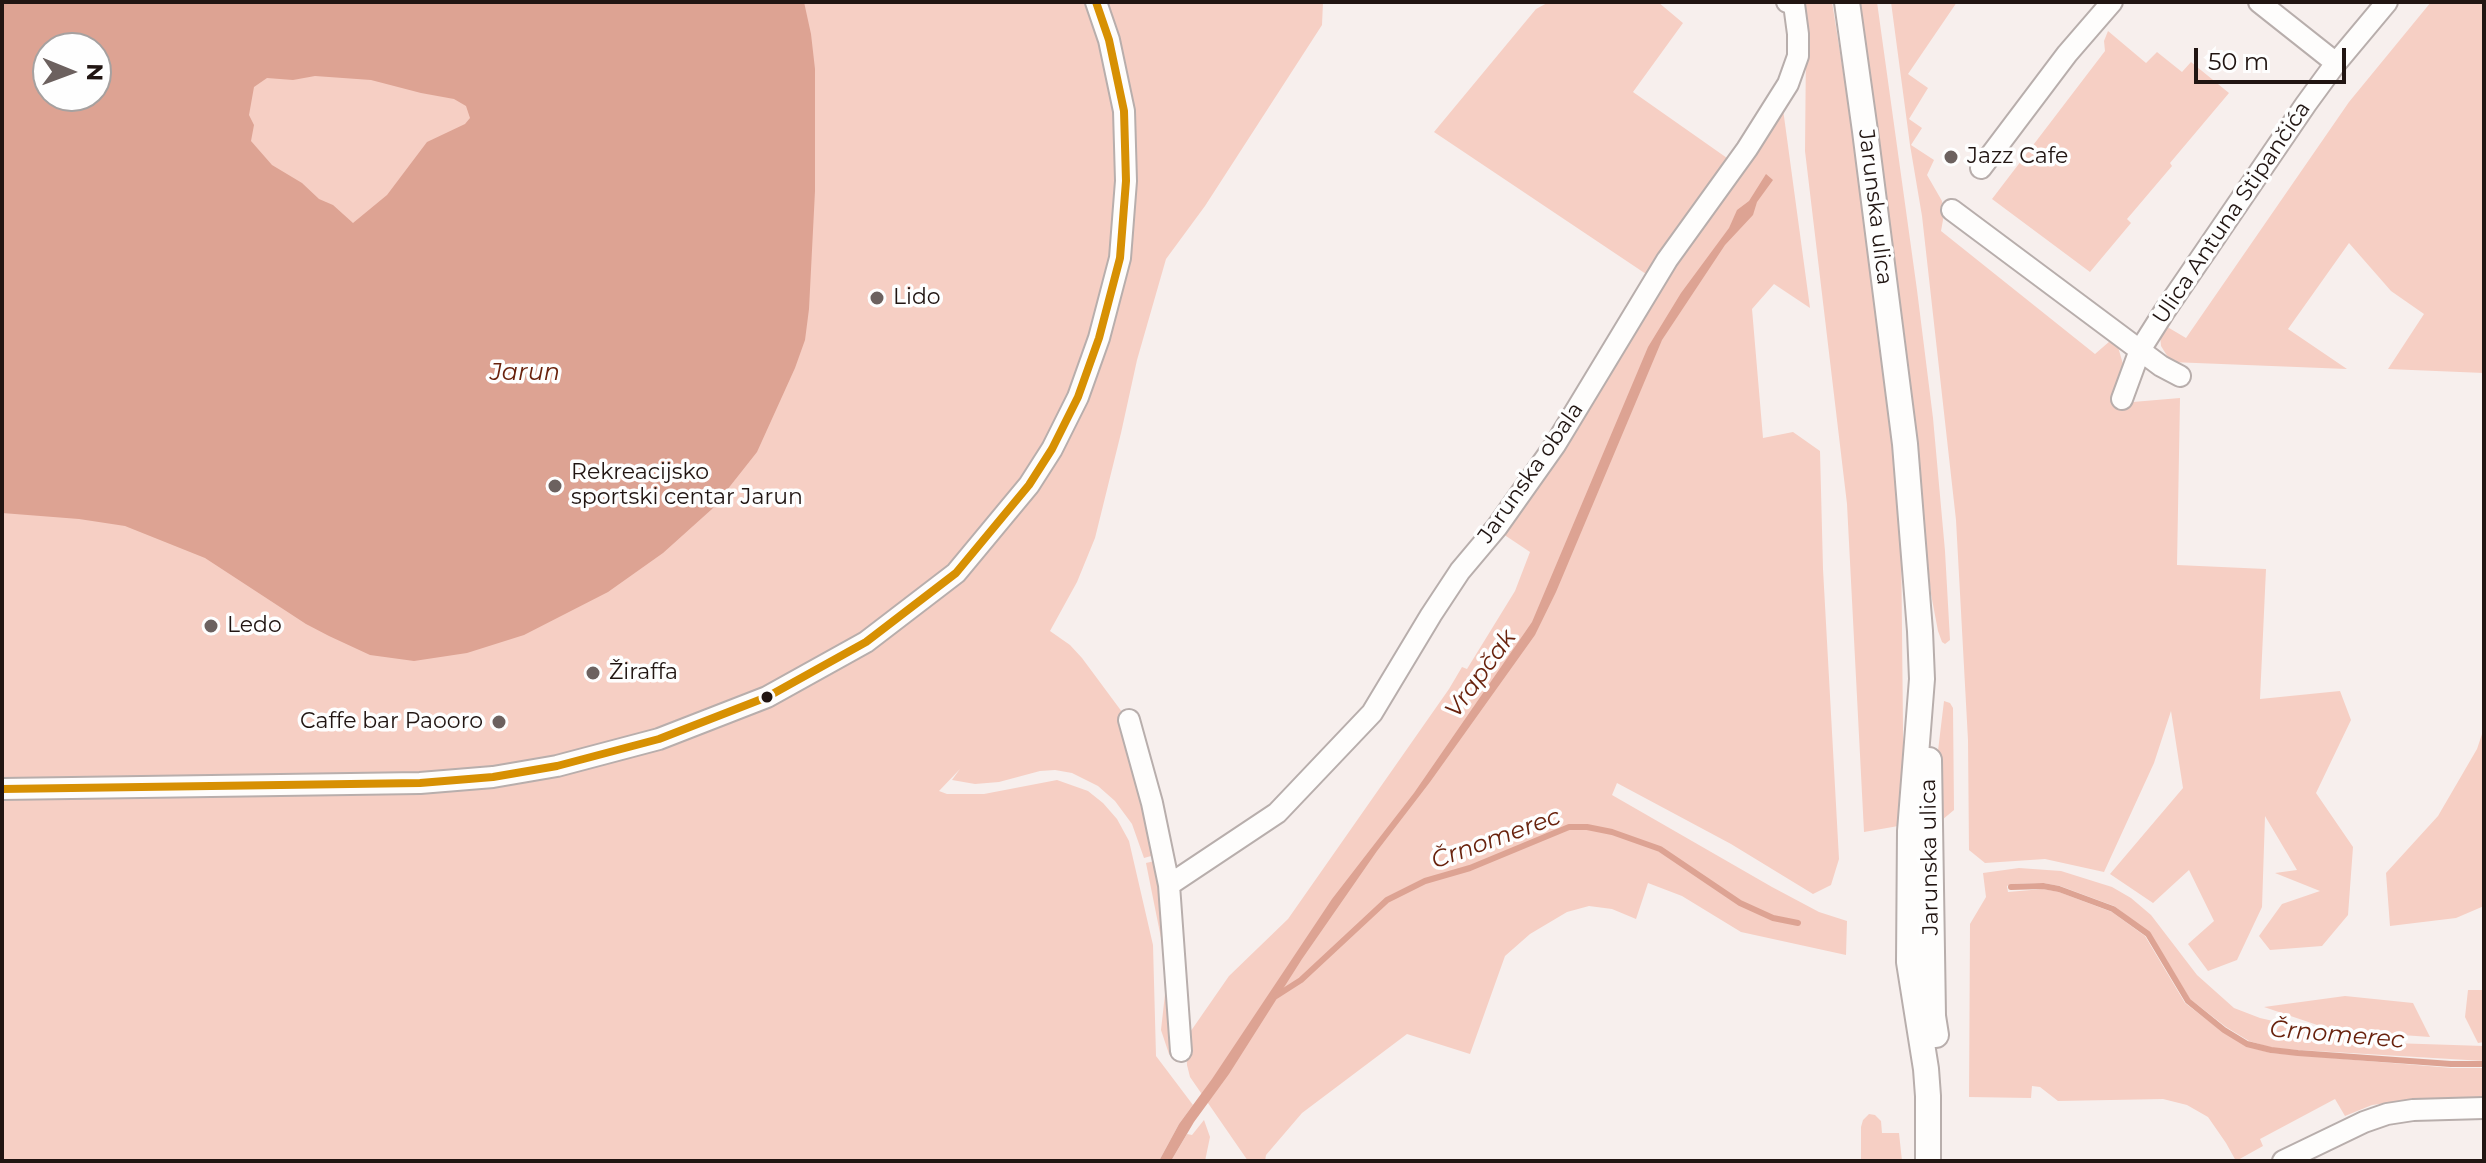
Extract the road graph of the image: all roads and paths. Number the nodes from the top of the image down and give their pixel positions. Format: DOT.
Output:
graph roads {
  1 [pos="1096,2"];
  2 [pos="1787,2"];
  3 [pos="1847,2"];
  4 [pos="2112,2"];
  5 [pos="2259,2"];
  6 [pos="2387,2"];
  7 [pos="2336,63"];
  8 [pos="1981,168"];
  9 [pos="1952,210"];
  10 [pos="2140,350"];
  11 [pos="2180,376"];
  12 [pos="2122,399"];
  13 [pos="1914,555"];
  14 [pos="1129,720"];
  15 [pos="2,789"];
  16 [pos="1169,885"];
  17 [pos="1181,1051"];
  18 [pos="2484,1108"];
  19 [pos="2327,1139"];
  20 [pos="1928,1161"];
  21 [pos="1943,1161"];
  22 [pos="2283,1161"];
  23 [pos="2323,1161"];
  1 -- 15 [label="street"];
  2 -- 16 [label="street, Jarunska obala"];
  3 -- 13 [label="street, Jarunska ulica"];
  4 -- 8 [label="street"];
  5 -- 7 [label="street"];
  6 -- 7 [label="street, Ulica Antuna Stipančića"];
  7 -- 10 [label="street, Ulica Antuna Stipančića"];
  9 -- 10 [label="street, Ulica Antuna Stipančića"];
  10 -- 11 [label="street, Ulica Antuna Stipančića"];
  10 -- 12 [label="street, Ulica Antuna Stipančića"];
  13 -- 20 [label="street, Jarunska ulica"];
  13 -- 21 [label="street, Jarunska ulica"];
  14 -- 16 [label="street"];
  16 -- 17 [label="street"];
  18 -- 19 [label="street"];
  19 -- 22 [label="street"];
  19 -- 23 [label="street"];
}
